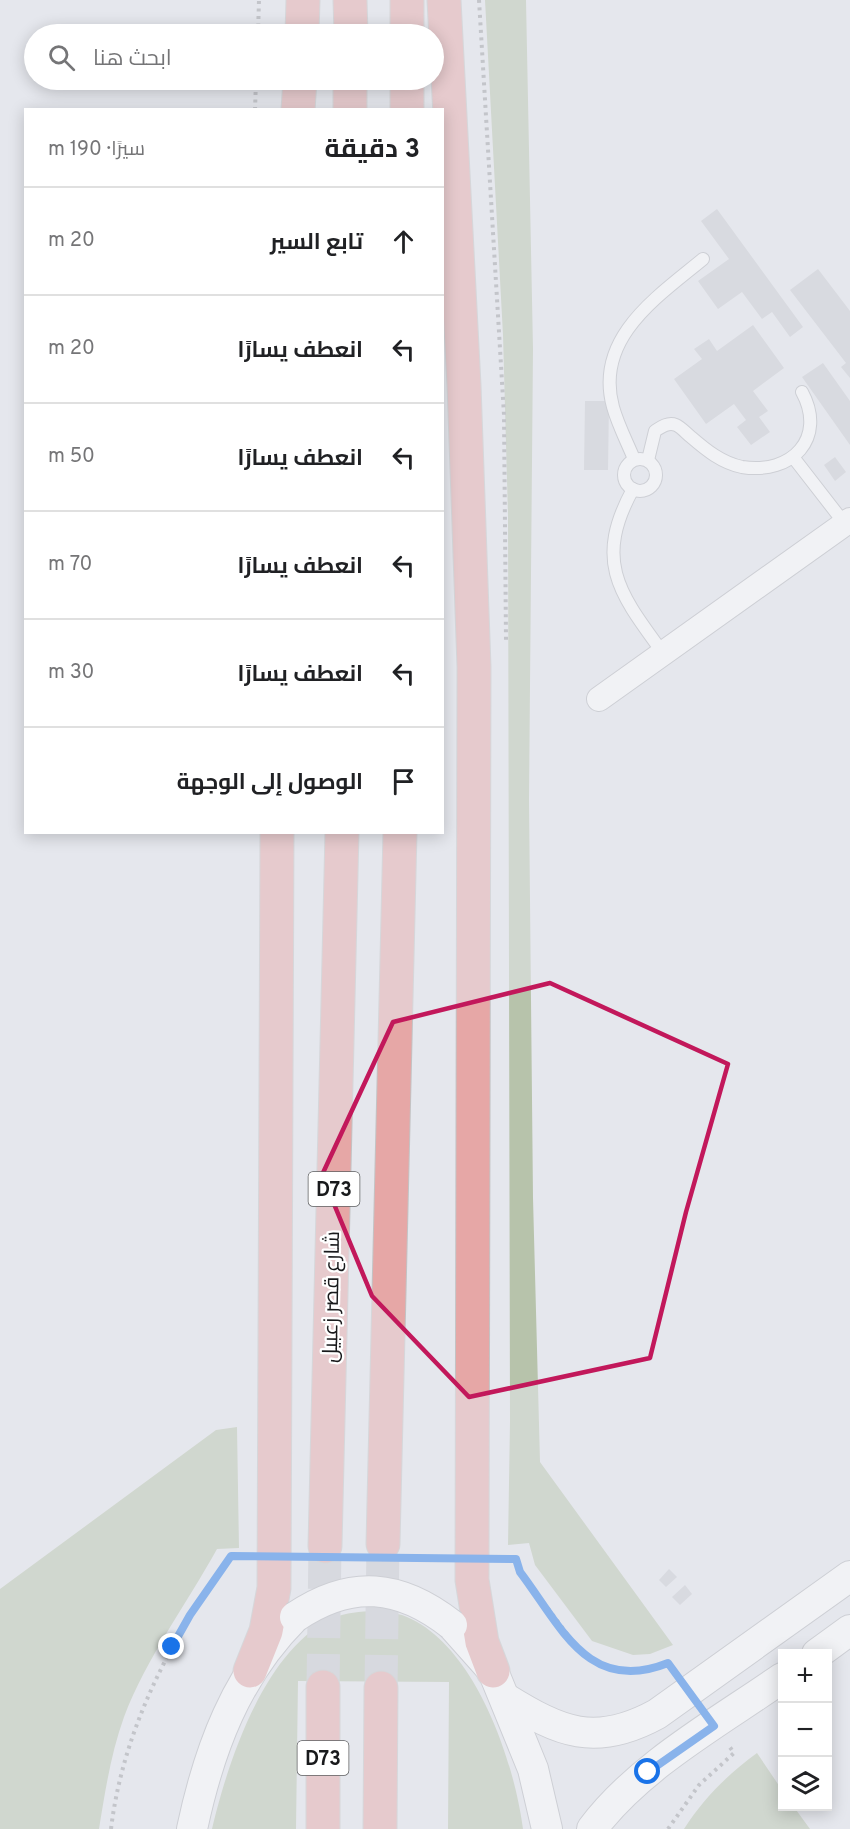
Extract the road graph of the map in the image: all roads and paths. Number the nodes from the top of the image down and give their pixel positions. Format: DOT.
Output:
graph roads {
  1 [pos="259,0"];
  2 [pos="303,0"];
  3 [pos="350,0"];
  4 [pos="407,0"];
  5 [pos="444,0"];
  6 [pos="258,24"];
  7 [pos="302,24"];
  8 [pos="351,24"];
  9 [pos="407,24"];
  10 [pos="256,90"];
  11 [pos="299,90"];
  12 [pos="350,90"];
  13 [pos="407,90"];
  14 [pos="255,108"];
  15 [pos="298,108"];
  16 [pos="350,108"];
  17 [pos="407,108"];
  18 [pos="704,259"];
  19 [pos="802,392"];
  20 [pos="793,457"];
  21 [pos="634,459"];
  22 [pos="648,460"];
  23 [pos="633,489"];
  24 [pos="847,522"];
  25 [pos="663,653"];
  26 [pos="599,699"];
  27 [pos="277,834"];
  28 [pos="342,834"];
  29 [pos="400,834"];
  30 [pos="325,1546"];
  31 [pos="392,1551"];
  32 [pos="273,1557"];
  33 [pos="472,1559"];
  34 [pos="850,1575"];
  35 [pos="850,1630"];
  36 [pos="823,1649"];
  37 [pos="250,1671"];
  38 [pos="778,1681"];
  39 [pos="499,1685"];
  40 [pos="322,1687"];
  41 [pos="381,1688"];
  42 [pos="689,1691"];
  43 [pos="714,1726"];
  44 [pos="111,1829"];
  45 [pos="192,1829"];
  46 [pos="323,1829"];
  47 [pos="381,1829"];
  48 [pos="547,1829"];
  49 [pos="592,1829"];
  50 [pos="668,1829"];
  1 -- 6 [label="path"];
  2 -- 7 [label="main road"];
  3 -- 8 [label="main road"];
  4 -- 9 [label="main road"];
  5 -- 33 [label="main road"];
  10 -- 14 [label="path"];
  11 -- 15 [label="main road"];
  12 -- 16 [label="main road"];
  13 -- 17 [label="main road"];
  18 -- 21 [label="lane"];
  19 -- 20 [label="lane"];
  20 -- 22 [label="lane"];
  20 -- 24 [label="lane"];
  21 -- 22 [label="lane"];
  21 -- 23 [label="lane"];
  22 -- 23 [label="lane"];
  23 -- 25 [label="lane"];
  24 -- 25 [label="street"];
  25 -- 26 [label="street"];
  27 -- 32 [label="main road"];
  28 -- 30 [label="main road, شارع قصر زعبيل / D73"];
  29 -- 31 [label="main road"];
  31 -- 33 [label="path"];
  32 -- 37 [label="main road"];
  32 -- 44 [label="path"];
  33 -- 39 [label="main road"];
  33 -- 42 [label="path"];
  34 -- 42 [label="street"];
  35 -- 36 [label="street"];
  37 -- 39 [label="street, bridge"];
  37 -- 45 [label="street"];
  38 -- 43 [label="street"];
  39 -- 42 [label="street"];
  39 -- 48 [label="street"];
  40 -- 46 [label="main road, D73"];
  41 -- 47 [label="main road"];
  43 -- 49 [label="street"];
  43 -- 50 [label="path"];
}
